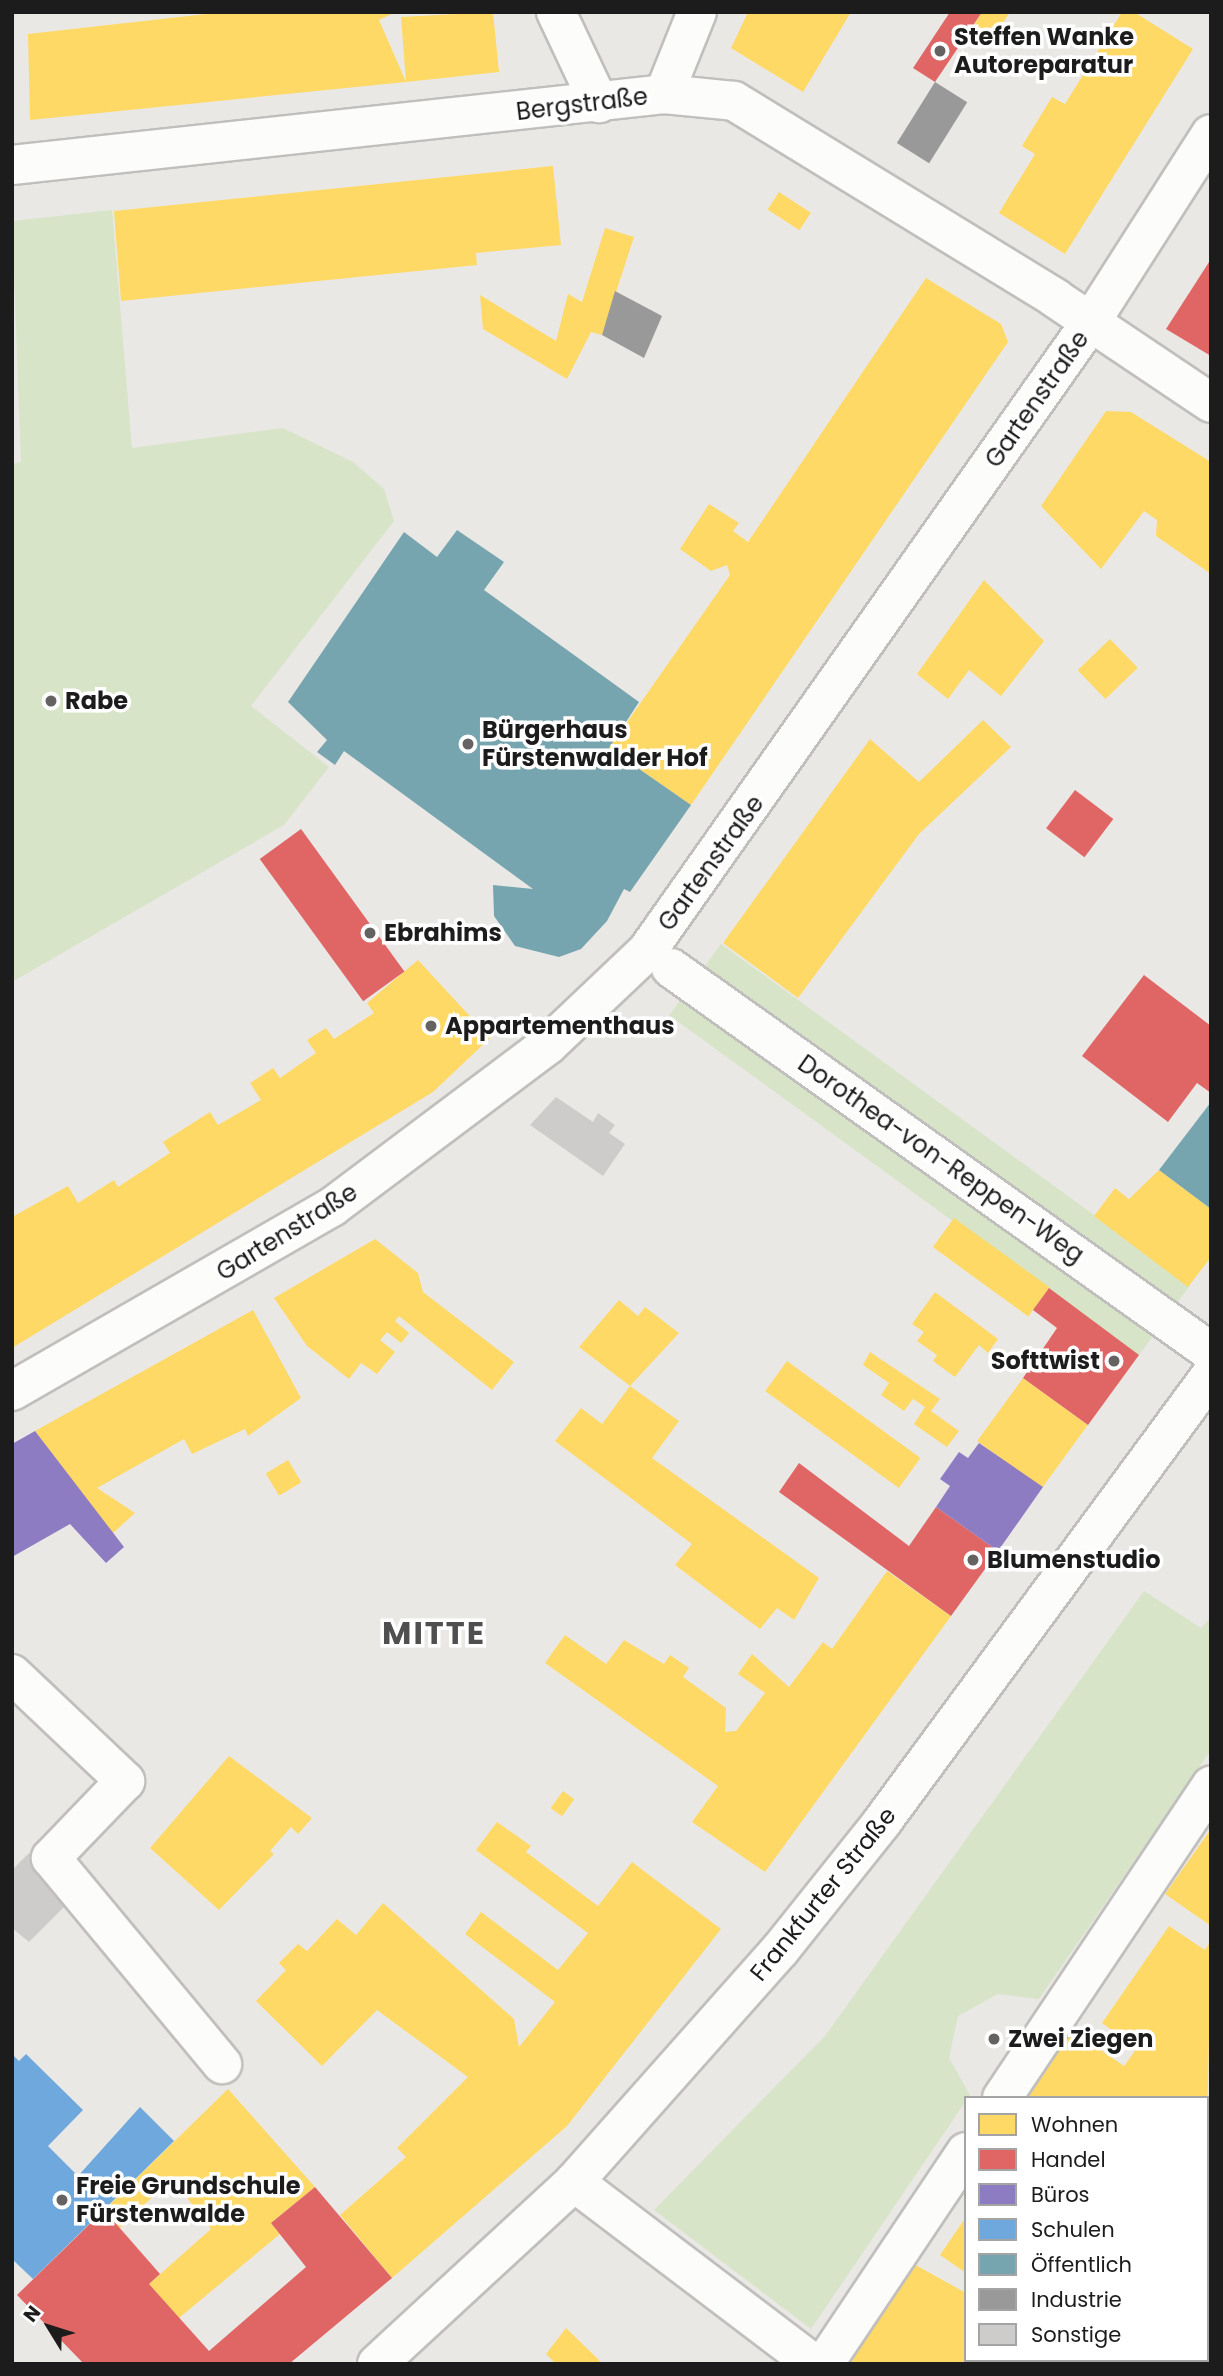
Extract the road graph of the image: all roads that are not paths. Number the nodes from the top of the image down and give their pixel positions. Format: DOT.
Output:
graph roads {
  1 [pos="556,12"];
  2 [pos="697,12"];
  3 [pos="664,94"];
  4 [pos="598,103"];
  5 [pos="1211,134"];
  6 [pos="12,165"];
  7 [pos="1090,323"];
  8 [pos="1211,403"];
  9 [pos="671,968"];
  10 [pos="1211,1352"];
  11 [pos="1211,1375"];
  12 [pos="12,1391"];
  13 [pos="12,1674"];
  14 [pos="1211,1786"];
  15 [pos="222,2064"];
  16 [pos="1003,2096"];
  17 [pos="964,2155"];
  18 [pos="574,2182"];
  19 [pos="809,2362"];
  20 [pos="376,2364"];
  1 -- 4 [label="street"];
  2 -- 3 [label="street"];
  3 -- 4 [label="street, Bergstraße"];
  3 -- 7 [label="street, Bergstraße"];
  4 -- 6 [label="street, Bergstraße"];
  5 -- 7 [label="street, Gartenstraße"];
  7 -- 8 [label="street, Bergstraße"];
  7 -- 12 [label="street, Gartenstraße"];
  9 -- 10 [label="street, Dorothea-von-Reppen-Weg"];
  11 -- 18 [label="street, Frankfurter Straße"];
  13 -- 15 [label="street"];
  14 -- 16 [label="street"];
  17 -- 19 [label="street"];
  18 -- 19 [label="street"];
  18 -- 20 [label="street, Frankfurter Straße"];
}
